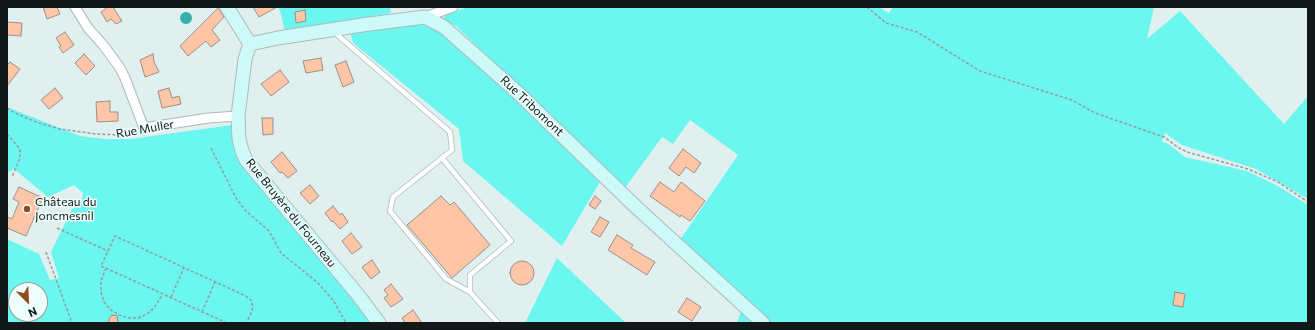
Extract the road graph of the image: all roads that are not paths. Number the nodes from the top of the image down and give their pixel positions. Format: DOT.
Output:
graph roads {
  1 [pos="75,7"];
  2 [pos="227,7"];
  3 [pos="453,7"];
  4 [pos="425,17"];
  5 [pos="332,30"];
  6 [pos="250,44"];
  7 [pos="238,116"];
  8 [pos="442,158"];
  9 [pos="470,292"];
  10 [pos="379,323"];
  11 [pos="498,323"];
  12 [pos="762,323"];
  1 -- 7 [label="street, Rue Muller"];
  2 -- 6 [label="street"];
  3 -- 4 [label="street"];
  4 -- 5 [label="street"];
  4 -- 12 [label="street, Rue Tribomont"];
  5 -- 6 [label="street"];
  5 -- 8 [label="lane"];
  6 -- 7 [label="street, Rue Bruyère du Fourneau"];
  7 -- 10 [label="street, Rue Bruyère du Fourneau"];
  8 -- 9 [label="lane"];
  8 -- 9 [label="lane"];
  9 -- 11 [label="lane"];
}
